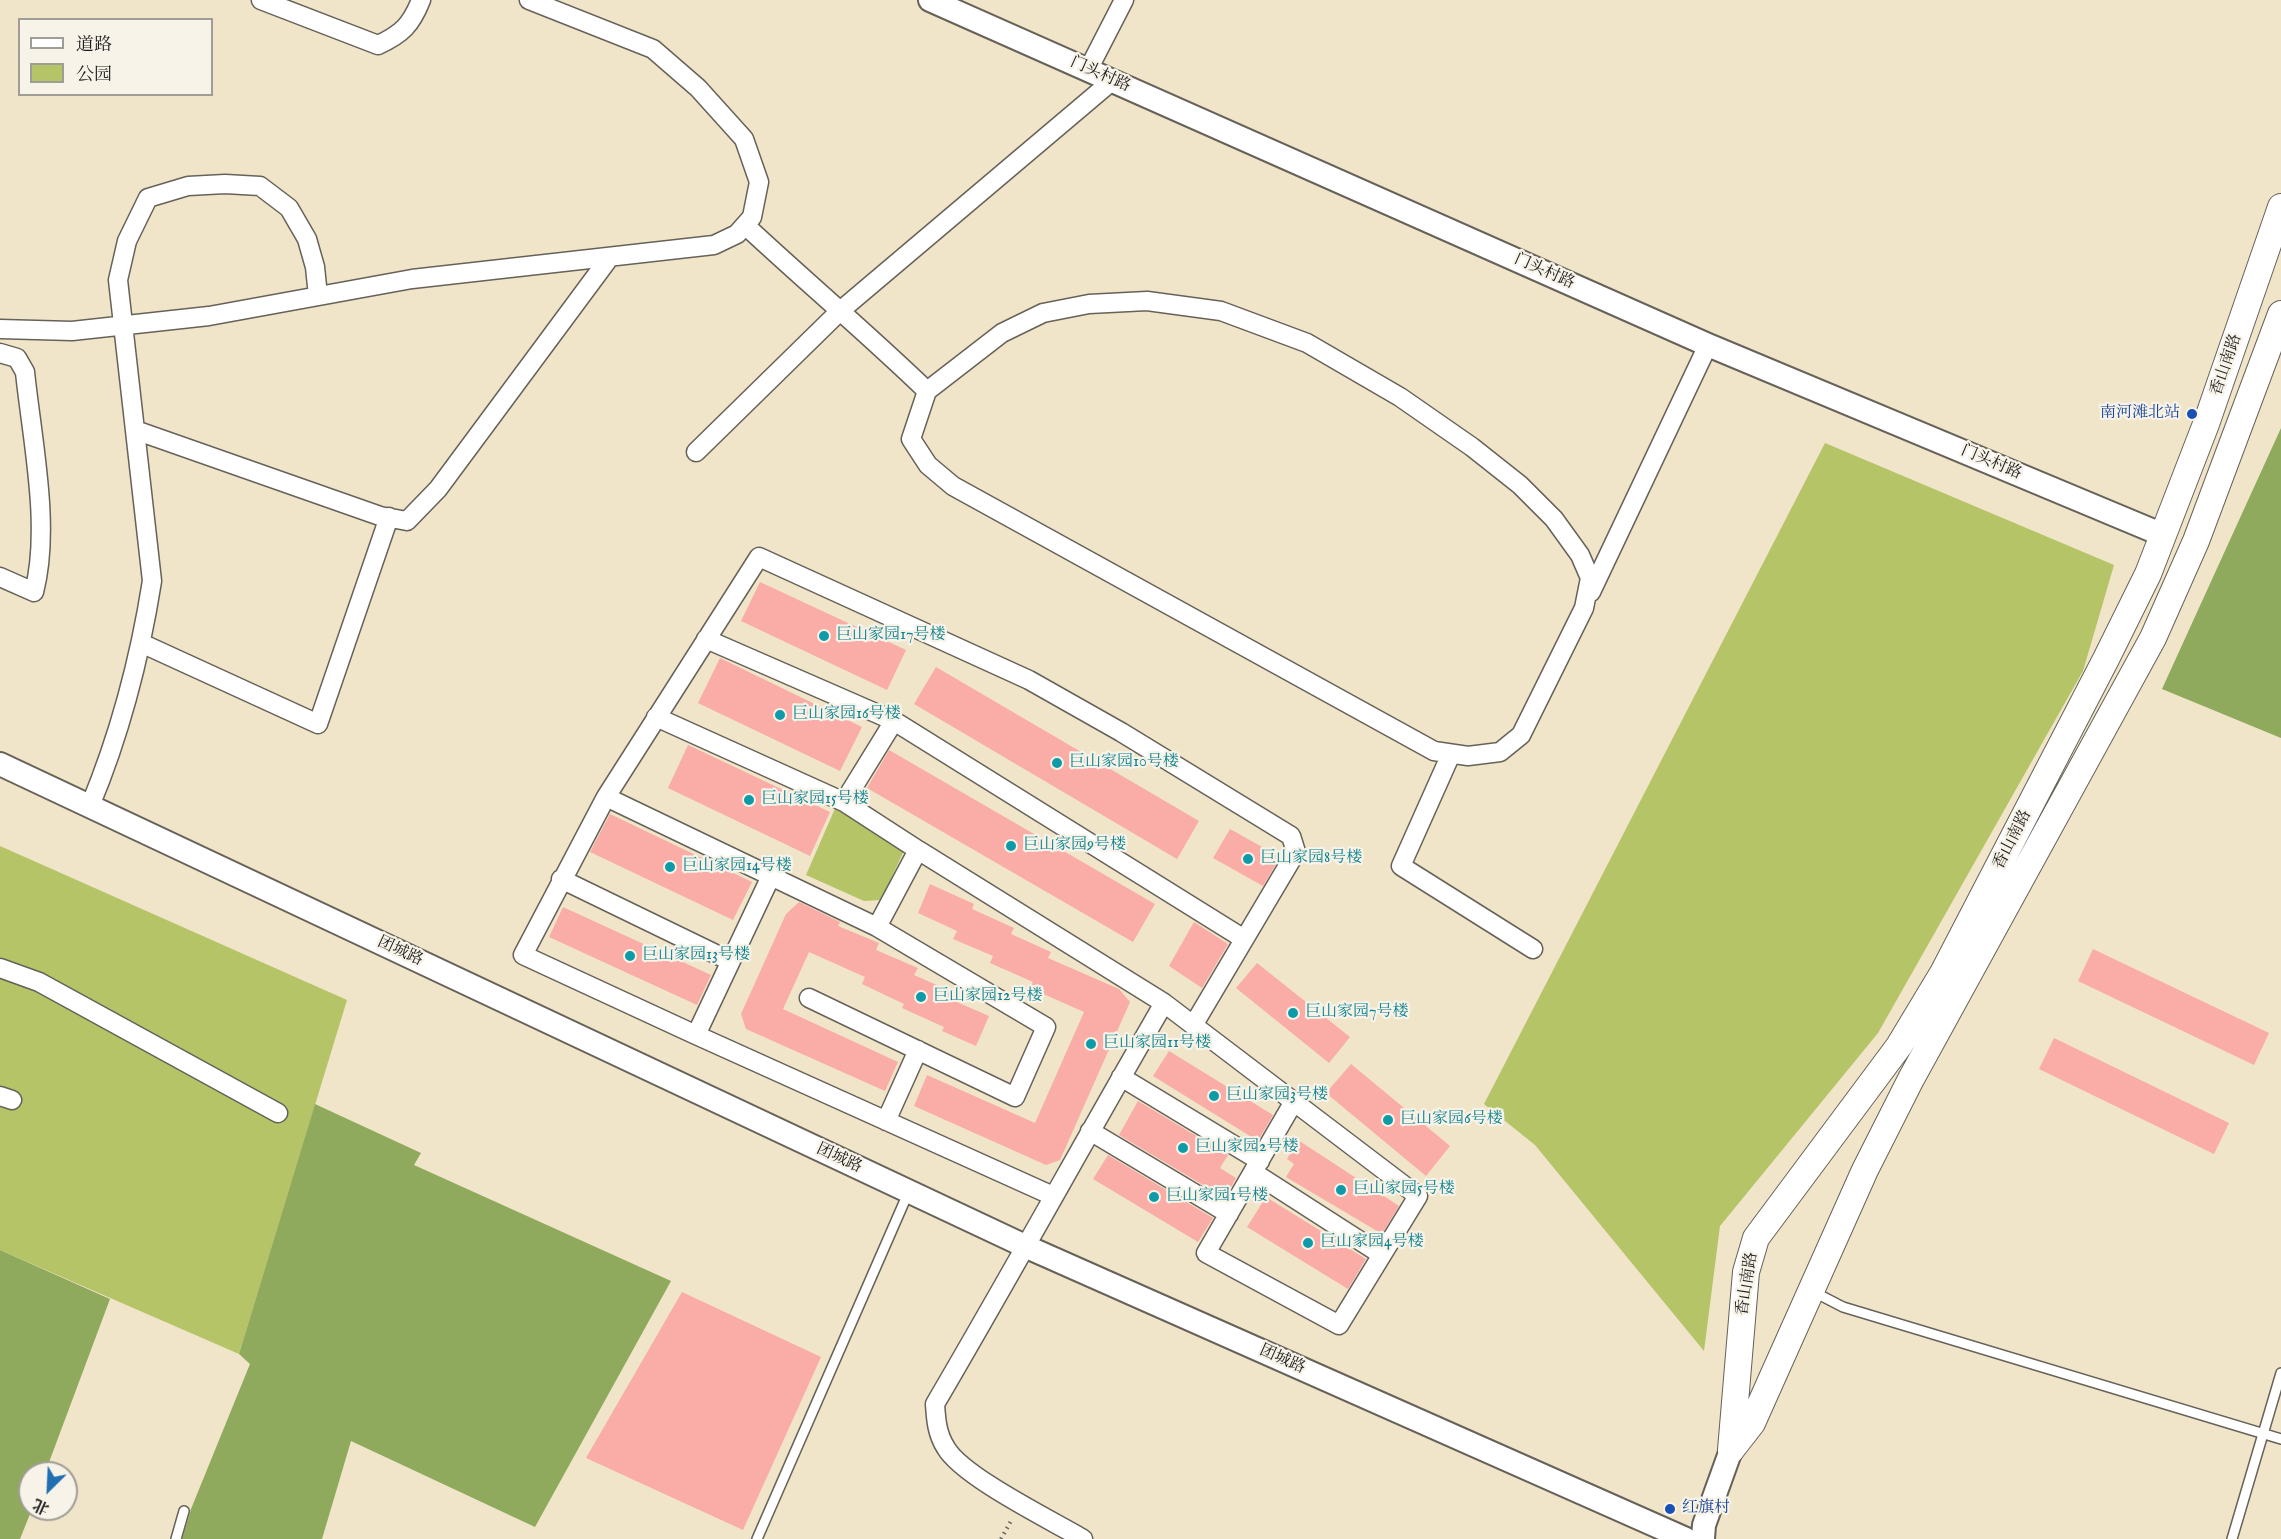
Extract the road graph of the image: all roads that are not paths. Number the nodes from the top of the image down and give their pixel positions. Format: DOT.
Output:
graph roads {
  1 [pos="261,0"];
  2 [pos="421,0"];
  3 [pos="529,0"];
  4 [pos="930,0"];
  5 [pos="1124,0"];
  6 [pos="1088,70"];
  7 [pos="1112,81"];
  8 [pos="2281,207"];
  9 [pos="745,225"];
  10 [pos="610,257"];
  11 [pos="318,296"];
  12 [pos="840,311"];
  13 [pos="2281,314"];
  14 [pos="122,325"];
  15 [pos="0,329"];
  16 [pos="1708,345"];
  17 [pos="0,353"];
  18 [pos="927,391"];
  19 [pos="135,430"];
  20 [pos="696,452"];
  21 [pos="388,518"];
  22 [pos="2163,535"];
  23 [pos="0,577"];
  24 [pos="1584,608"];
  25 [pos="706,639"];
  26 [pos="141,643"];
  27 [pos="656,717"];
  28 [pos="894,721"];
  29 [pos="1451,754"];
  30 [pos="0,764"];
  31 [pos="606,797"];
  32 [pos="844,802"];
  33 [pos="90,806"];
  34 [pos="918,850"];
  35 [pos="771,876"];
  36 [pos="561,879"];
  37 [pos="877,927"];
  38 [pos="1245,939"];
  39 [pos="1533,948"];
  40 [pos="730,961"];
  41 [pos="0,968"];
  42 [pos="809,998"];
  43 [pos="1164,1003"];
  44 [pos="1194,1023"];
  45 [pos="696,1035"];
  46 [pos="918,1050"];
  47 [pos="1121,1077"];
  48 [pos="1293,1103"];
  49 [pos="278,1113"];
  50 [pos="886,1121"];
  51 [pos="1090,1131"];
  52 [pos="1256,1166"];
  53 [pos="909,1191"];
  54 [pos="1053,1196"];
  55 [pos="1229,1214"];
  56 [pos="1027,1247"];
  57 [pos="1382,1255"];
  58 [pos="1812,1291"];
  59 [pos="2281,1373"];
  60 [pos="2264,1434"];
  61 [pos="2281,1439"];
  62 [pos="1731,1450"];
  63 [pos="184,1511"];
  64 [pos="176,1539"];
  65 [pos="757,1539"];
  66 [pos="1083,1539"];
  67 [pos="1686,1539"];
  68 [pos="1703,1539"];
  69 [pos="2232,1539"];
  1 -- 2 [label="street"];
  3 -- 9 [label="street"];
  4 -- 6 [label="street, 门头村路"];
  5 -- 6 [label="street"];
  6 -- 7 [label="street, 门头村路"];
  7 -- 12 [label="street"];
  7 -- 16 [label="street, 门头村路"];
  8 -- 22 [label="main road, 香山南路"];
  9 -- 10 [label="street"];
  9 -- 12 [label="street"];
  10 -- 11 [label="street"];
  10 -- 21 [label="street"];
  11 -- 14 [label="street"];
  11 -- 14 [label="street"];
  12 -- 18 [label="street"];
  12 -- 20 [label="street"];
  13 -- 58 [label="main road, 香山南路"];
  14 -- 15 [label="street"];
  14 -- 19 [label="street"];
  16 -- 22 [label="street, 门头村路"];
  16 -- 24 [label="street"];
  17 -- 23 [label="street"];
  18 -- 24 [label="street"];
  18 -- 29 [label="street"];
  19 -- 21 [label="street"];
  19 -- 26 [label="street"];
  21 -- 26 [label="street"];
  22 -- 62 [label="main road, 香山南路"];
  24 -- 29 [label="street"];
  25 -- 27 [label="street"];
  25 -- 28 [label="street"];
  25 -- 38 [label="street"];
  26 -- 33 [label="street"];
  27 -- 31 [label="street"];
  27 -- 32 [label="street"];
  28 -- 32 [label="street"];
  28 -- 38 [label="street"];
  29 -- 39 [label="street"];
  30 -- 33 [label="street, 团城路"];
  31 -- 35 [label="street"];
  31 -- 36 [label="street"];
  32 -- 34 [label="street"];
  33 -- 53 [label="street, 团城路"];
  34 -- 37 [label="street"];
  34 -- 43 [label="street"];
  35 -- 37 [label="street"];
  35 -- 40 [label="street"];
  36 -- 40 [label="street"];
  36 -- 45 [label="street"];
  37 -- 46 [label="street"];
  38 -- 44 [label="street"];
  40 -- 45 [label="street"];
  41 -- 49 [label="street"];
  42 -- 46 [label="street"];
  43 -- 44 [label="street"];
  43 -- 47 [label="street"];
  44 -- 48 [label="street"];
  45 -- 50 [label="street"];
  46 -- 50 [label="street"];
  47 -- 51 [label="street"];
  47 -- 52 [label="street"];
  48 -- 52 [label="street"];
  48 -- 57 [label="street"];
  50 -- 54 [label="street"];
  51 -- 54 [label="street"];
  51 -- 55 [label="street"];
  52 -- 55 [label="street"];
  52 -- 57 [label="street"];
  53 -- 56 [label="street, 团城路"];
  53 -- 65 [label="lane"];
  54 -- 56 [label="street"];
  55 -- 57 [label="street"];
  56 -- 66 [label="street"];
  56 -- 67 [label="street, 团城路"];
  58 -- 60 [label="lane"];
  58 -- 62 [label="main road, 香山南路"];
  59 -- 60 [label="lane"];
  60 -- 61 [label="lane"];
  60 -- 69 [label="lane"];
  62 -- 68 [label="street, 香山南路"];
  63 -- 64 [label="lane"];
}
